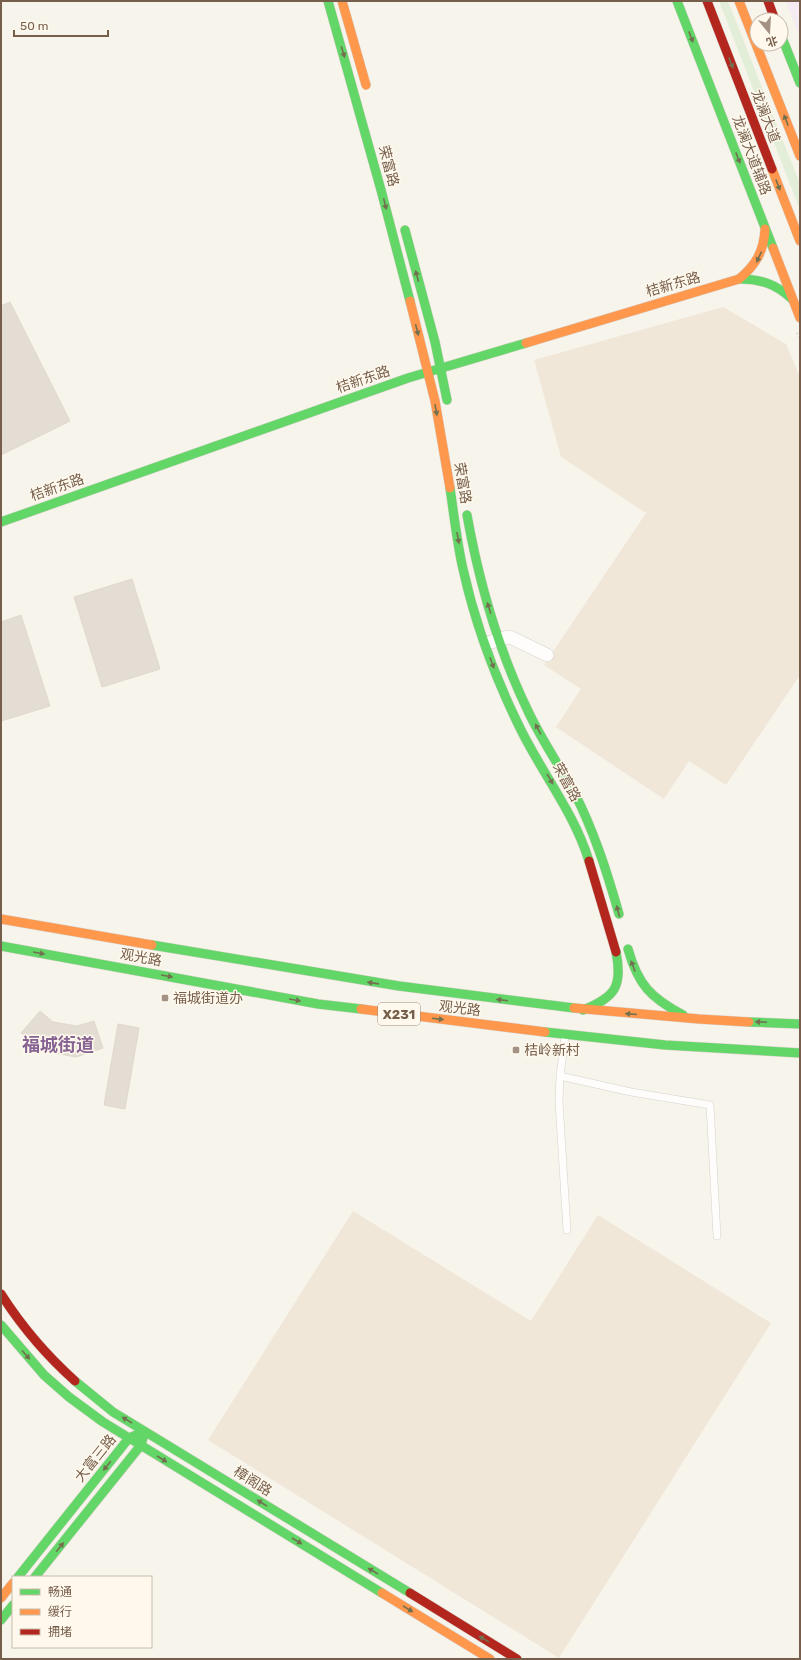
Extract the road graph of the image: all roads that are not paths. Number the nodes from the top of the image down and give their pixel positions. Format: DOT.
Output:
graph roads {
  1 [pos="328,1"];
  2 [pos="342,1"];
  3 [pos="677,1"];
  4 [pos="706,1"];
  5 [pos="739,1"];
  6 [pos="768,1"];
  7 [pos="772,12"];
  8 [pos="350,29"];
  9 [pos="337,33"];
  10 [pos="788,52"];
  11 [pos="800,83"];
  12 [pos="369,97"];
  13 [pos="800,156"];
  14 [pos="403,224"];
  15 [pos="765,226"];
  16 [pos="800,241"];
  17 [pos="739,280"];
  18 [pos="792,299"];
  19 [pos="800,318"];
  20 [pos="441,368"];
  21 [pos="428,372"];
  22 [pos="448,406"];
  23 [pos="465,503"];
  24 [pos="1,522"];
  25 [pos="499,639"];
  26 [pos="485,644"];
  27 [pos="546,655"];
  28 [pos="1,916"];
  29 [pos="1,919"];
  30 [pos="620,921"];
  31 [pos="18,922"];
  32 [pos="627,945"];
  33 [pos="1,946"];
  34 [pos="583,1010"];
  35 [pos="690,1019"];
  36 [pos="800,1024"];
  37 [pos="565,1035"];
  38 [pos="800,1053"];
  39 [pos="560,1076"];
  40 [pos="567,1230"];
  41 [pos="717,1236"];
  42 [pos="1,1294"];
  43 [pos="1,1325"];
  44 [pos="145,1431"];
  45 [pos="129,1438"];
  46 [pos="141,1445"];
  47 [pos="19,1576"];
  48 [pos="36,1576"];
  49 [pos="12,1584"];
  50 [pos="1,1598"];
  51 [pos="12,1606"];
  52 [pos="1,1620"];
  53 [pos="490,1659"];
  54 [pos="517,1659"];
  1 -- 9 [label="main road, 荣富路"];
  2 -- 8 [label="main road"];
  3 -- 15 [label="main road, 龙澜大道辅路, one-way"];
  4 -- 16 [label="main road, 龙澜大道, one-way"];
  13 -- 5 [label="main road, 龙澜大道, one-way"];
  6 -- 7 [label="main road"];
  8 -- 9 [label="main road"];
  8 -- 12 [label="main road"];
  9 -- 21 [label="main road, 荣富路, one-way"];
  10 -- 11 [label="main road"];
  20 -- 14 [label="main road, one-way"];
  15 -- 17 [label="main road, one-way"];
  15 -- 18 [label="main road, 龙澜大道辅路"];
  17 -- 18 [label="main road"];
  17 -- 20 [label="main road, 桔新东路"];
  18 -- 19 [label="main road, 龙澜大道辅路"];
  20 -- 21 [label="main road, 桔新东路"];
  20 -- 22 [label="main road"];
  21 -- 24 [label="main road, 桔新东路"];
  21 -- 26 [label="main road, 荣富路, one-way"];
  25 -- 23 [label="main road, 荣富路, one-way"];
  25 -- 26 [label="street"];
  25 -- 27 [label="street"];
  30 -- 25 [label="main road, 荣富路, one-way"];
  26 -- 34 [label="main road, 荣富路, one-way"];
  28 -- 31 [label="main road"];
  29 -- 31 [label="main road, 观光路 / X231"];
  34 -- 31 [label="main road, 观光路 / X231, one-way"];
  35 -- 32 [label="main road, one-way"];
  33 -- 37 [label="main road, 观光路 / X231, one-way"];
  35 -- 34 [label="main road, 观光路 / X231, one-way"];
  36 -- 35 [label="main road, 观光路 / X231, one-way"];
  37 -- 38 [label="main road, 观光路 / X231"];
  37 -- 39 [label="lane"];
  39 -- 40 [label="lane"];
  39 -- 41 [label="lane"];
  44 -- 42 [label="main road, 樟阁路, one-way"];
  43 -- 45 [label="main road, 樟阁路, one-way"];
  44 -- 45 [label="main road, 大富三路"];
  44 -- 46 [label="main road, 大富三路"];
  54 -- 44 [label="main road, 樟阁路, one-way"];
  45 -- 46 [label="main road, 樟阁路"];
  45 -- 47 [label="main road, 大富三路, one-way"];
  48 -- 46 [label="main road, 大富三路, one-way"];
  46 -- 53 [label="main road, 樟阁路, one-way"];
  49 -- 50 [label="main road"];
  51 -- 52 [label="main road"];
}
